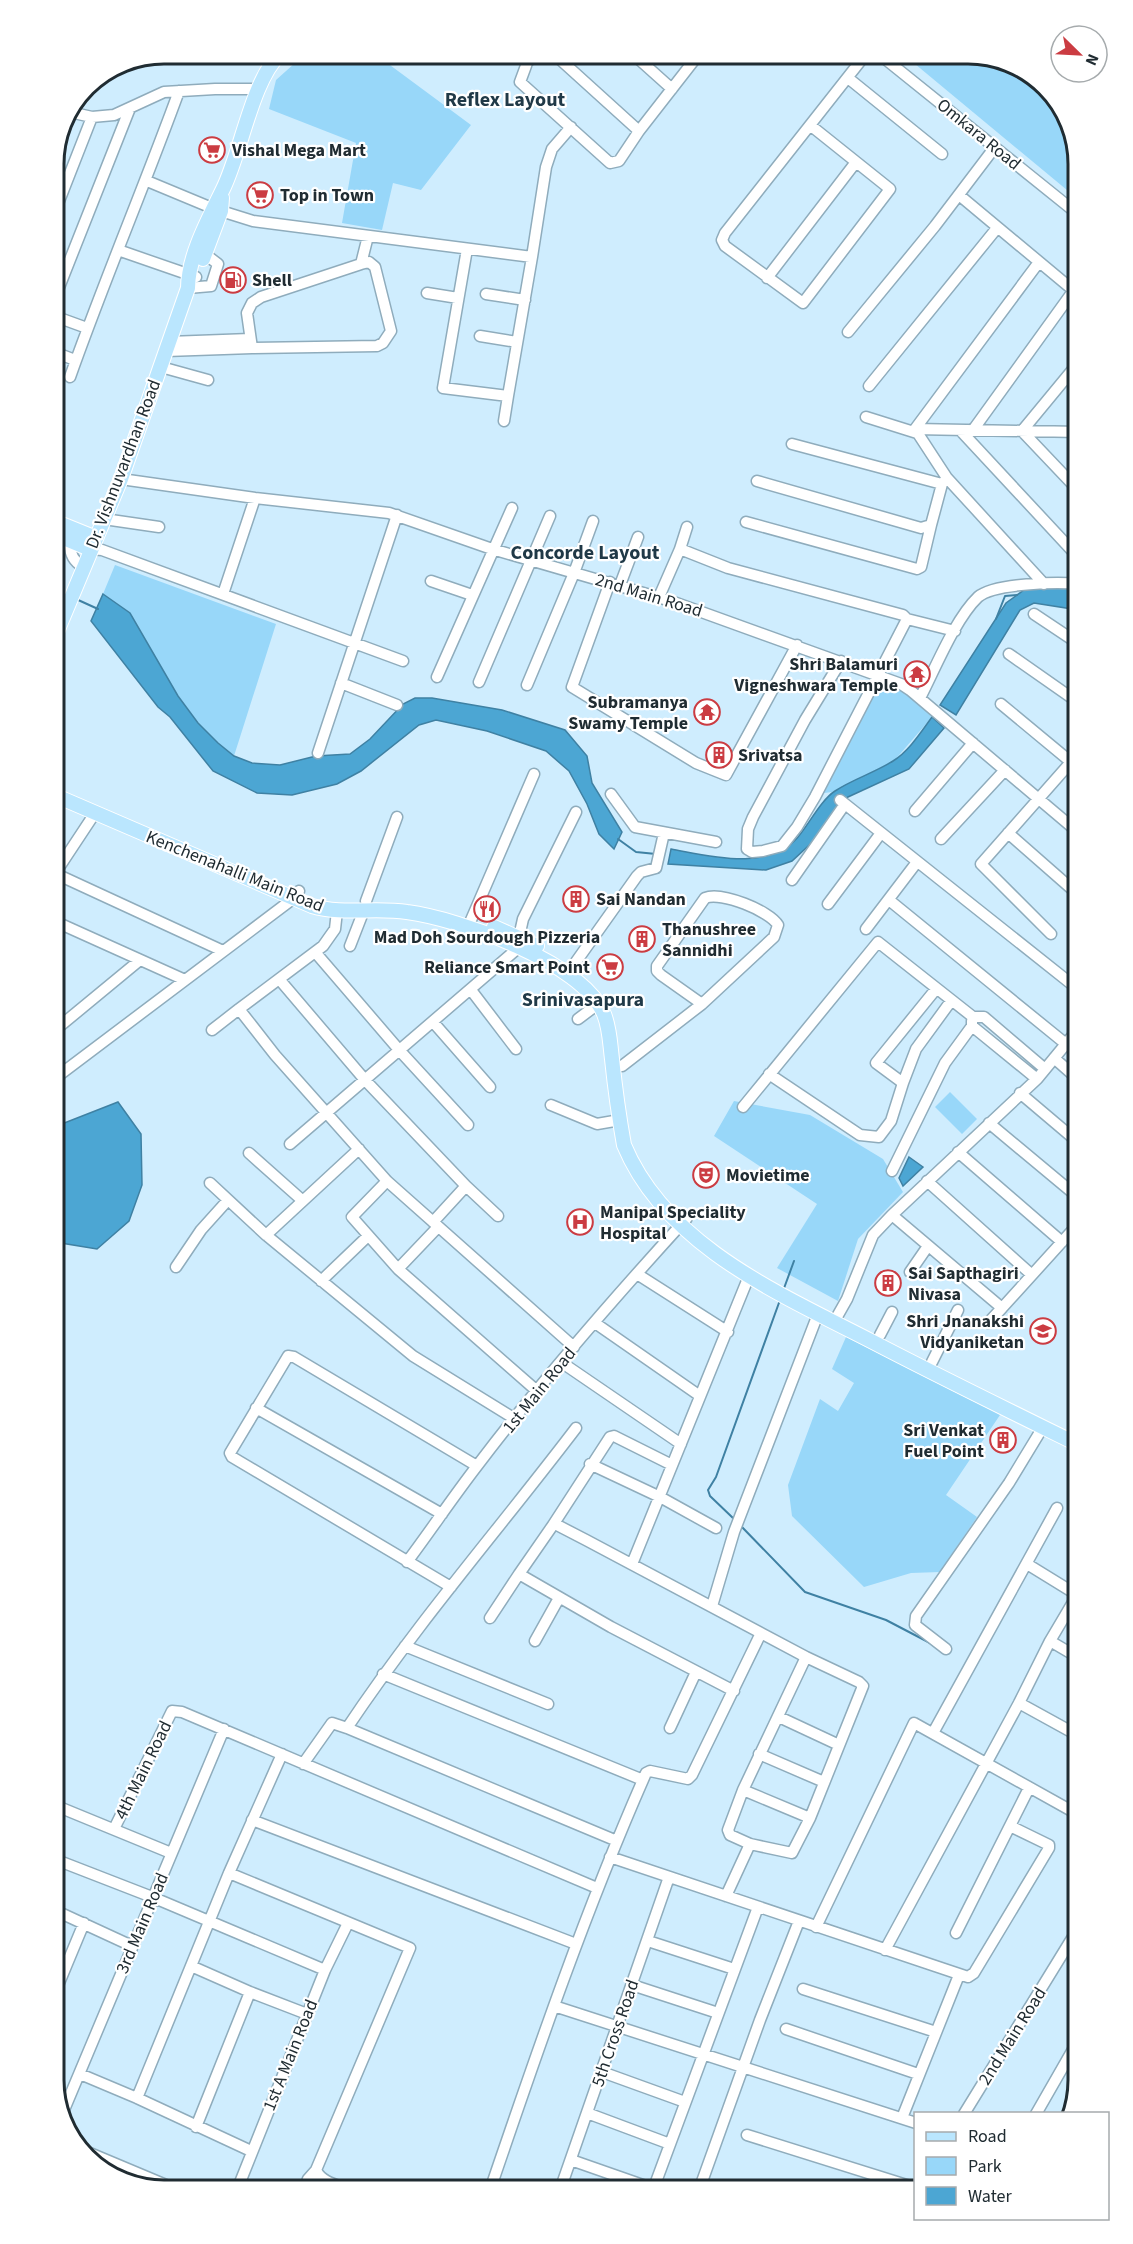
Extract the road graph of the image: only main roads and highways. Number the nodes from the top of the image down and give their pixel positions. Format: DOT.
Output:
graph roads {
  1 [pos="271,64"];
  2 [pos="217,209"];
  3 [pos="191,280"];
  4 [pos="65,527"];
  5 [pos="65,539"];
  6 [pos="96,546"];
  7 [pos="65,613"];
  8 [pos="65,790"];
  9 [pos="65,800"];
  10 [pos="297,894"];
  11 [pos="365,906"];
  12 [pos="521,942"];
  13 [pos="684,1222"];
  14 [pos="837,1318"];
  15 [pos="1069,1429"];
  16 [pos="1069,1440"];
  1 -- 2 [label="main road, Dr. Vishnuvardhan Road"];
  2 -- 3 [label="main road, Dr. Vishnuvardhan Road"];
  2 -- 3 [label="main road, Dr. Vishnuvardhan Road"];
  3 -- 6 [label="main road, Dr. Vishnuvardhan Road"];
  4 -- 6 [label="main road"];
  5 -- 6 [label="main road"];
  6 -- 7 [label="main road, Dr. Vishnuvardhan Road"];
  8 -- 10 [label="main road, Kenchenahalli Main Road"];
  9 -- 10 [label="main road, Kenchenahalli Main Road"];
  10 -- 11 [label="main road, Kenchenahalli Main Road"];
  10 -- 11 [label="main road, Kenchenahalli Main Road"];
  11 -- 12 [label="main road, Kenchenahalli Main Road"];
  11 -- 12 [label="main road, Kenchenahalli Main Road"];
  12 -- 13 [label="main road, Kenchenahalli Main Road"];
  12 -- 13 [label="main road, Kenchenahalli Main Road"];
  13 -- 14 [label="main road, Kenchenahalli Main Road"];
  13 -- 14 [label="main road, Kenchenahalli Main Road"];
  14 -- 15 [label="main road, Kenchenahalli Main Road"];
  14 -- 16 [label="main road, Kenchenahalli Main Road"];
}
